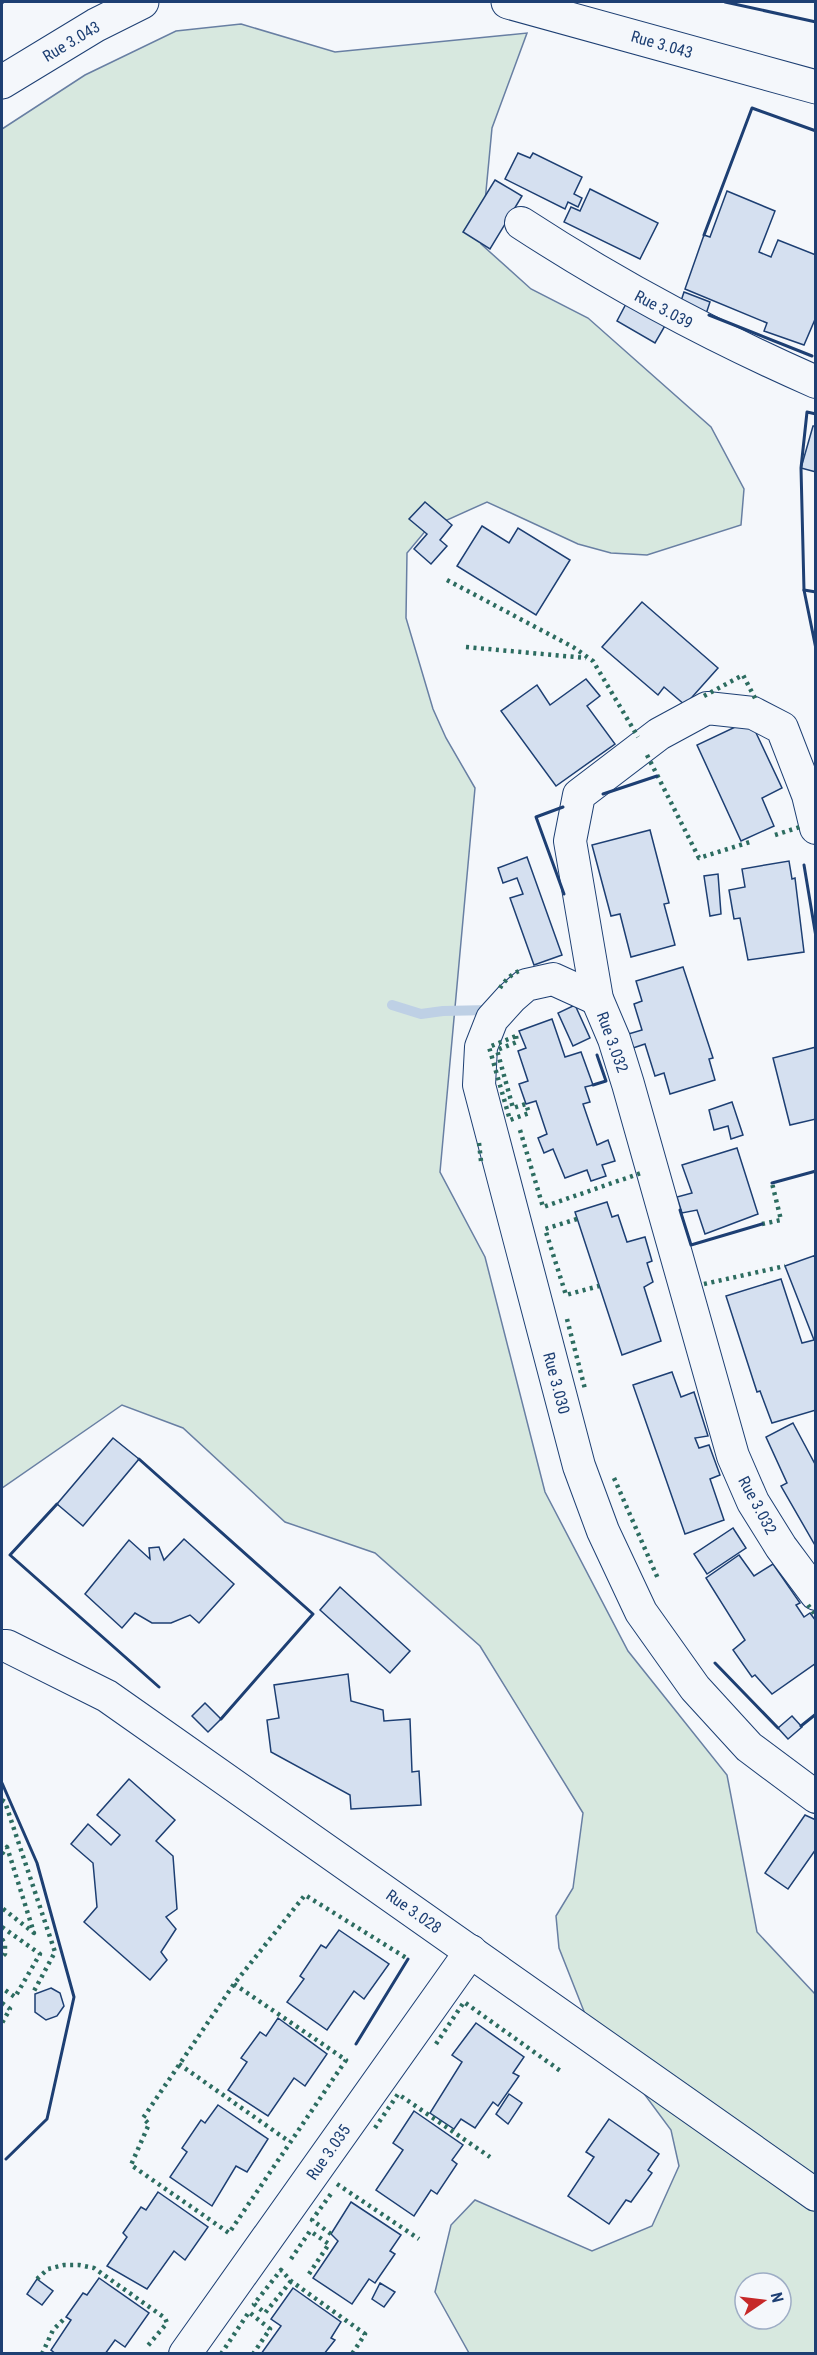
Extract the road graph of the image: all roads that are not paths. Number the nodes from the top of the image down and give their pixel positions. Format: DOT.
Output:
graph roads {
  1 [pos="142,2"];
  2 [pos="508,2"];
  3 [pos="2,82"];
  4 [pos="816,87"];
  5 [pos="520,223"];
  6 [pos="816,382"];
  7 [pos="816,828"];
  8 [pos="597,999"];
  9 [pos="816,1594"];
  10 [pos="2,1646"];
  11 [pos="816,1797"];
  12 [pos="471,1951"];
  13 [pos="816,2195"];
  14 [pos="185,2354"];
  1 -- 3 [label="street, Rue 3.043"];
  2 -- 4 [label="street, Rue 3.043"];
  5 -- 6 [label="street, Rue 3.039"];
  7 -- 8 [label="street, Rue 3.032"];
  8 -- 9 [label="street, Rue 3.032"];
  8 -- 11 [label="street, Rue 3.030"];
  10 -- 12 [label="street, Rue 3.028"];
  12 -- 13 [label="street, Rue 3.028"];
  12 -- 14 [label="street, Rue 3.035"];
}
